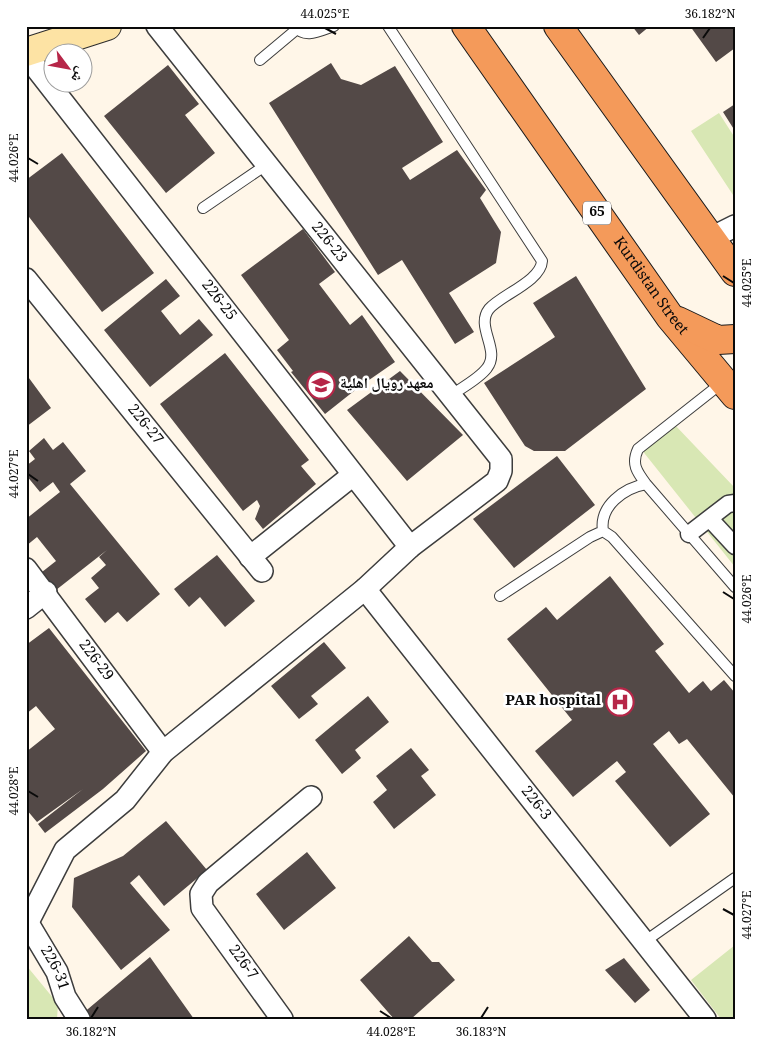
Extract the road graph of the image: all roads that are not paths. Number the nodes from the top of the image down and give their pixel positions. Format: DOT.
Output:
graph roads {
  1 [pos="107,26"];
  2 [pos="157,26"];
  3 [pos="334,26"];
  4 [pos="388,26"];
  5 [pos="558,26"];
  6 [pos="296,28"];
  7 [pos="78,31"];
  8 [pos="467,31"];
  9 [pos="26,54"];
  10 [pos="260,60"];
  11 [pos="266,165"];
  12 [pos="203,208"];
  13 [pos="735,226"];
  14 [pos="710,239"];
  15 [pos="735,272"];
  16 [pos="26,278"];
  17 [pos="670,317"];
  18 [pos="735,339"];
  19 [pos="729,389"];
  20 [pos="450,396"];
  21 [pos="354,475"];
  22 [pos="646,484"];
  23 [pos="735,503"];
  24 [pos="710,519"];
  25 [pos="603,531"];
  26 [pos="690,534"];
  27 [pos="735,546"];
  28 [pos="410,547"];
  29 [pos="26,569"];
  30 [pos="735,587"];
  31 [pos="365,589"];
  32 [pos="46,592"];
  33 [pos="500,596"];
  34 [pos="26,608"];
  35 [pos="735,676"];
  36 [pos="163,752"];
  37 [pos="311,797"];
  38 [pos="735,878"];
  39 [pos="27,921"];
  40 [pos="644,942"];
  41 [pos="79,1019"];
  42 [pos="282,1019"];
  43 [pos="705,1019"];
  1 -- 7 [label="main road"];
  2 -- 11 [label="street, 226-23"];
  3 -- 6 [label="lane"];
  4 -- 20 [label="lane"];
  5 -- 14 [label="highway"];
  6 -- 10 [label="lane"];
  7 -- 9 [label="main road"];
  8 -- 17 [label="highway, Kurdistan Street / 65"];
  9 -- 21 [label="street, 226-25"];
  11 -- 12 [label="lane"];
  11 -- 20 [label="street, 226-23"];
  13 -- 14 [label="street"];
  14 -- 15 [label="highway"];
  16 -- 21 [label="street, 226-27"];
  17 -- 18 [label="highway"];
  17 -- 19 [label="highway, Kurdistan Street / 65"];
  19 -- 22 [label="lane"];
  20 -- 28 [label="street, 226-23"];
  21 -- 28 [label="street, 226-25"];
  22 -- 25 [label="lane"];
  22 -- 26 [label="lane"];
  23 -- 24 [label="street"];
  24 -- 26 [label="street"];
  24 -- 27 [label="street"];
  25 -- 33 [label="lane"];
  25 -- 35 [label="lane"];
  26 -- 30 [label="lane"];
  28 -- 31 [label="street"];
  29 -- 32 [label="street, 226-29"];
  31 -- 36 [label="street"];
  31 -- 40 [label="street, 226-3"];
  32 -- 34 [label="street"];
  32 -- 36 [label="street, 226-29"];
  36 -- 39 [label="street"];
  37 -- 42 [label="street, 226-7"];
  38 -- 40 [label="lane"];
  39 -- 41 [label="street, 226-31"];
  40 -- 43 [label="street, 226-3"];
}
